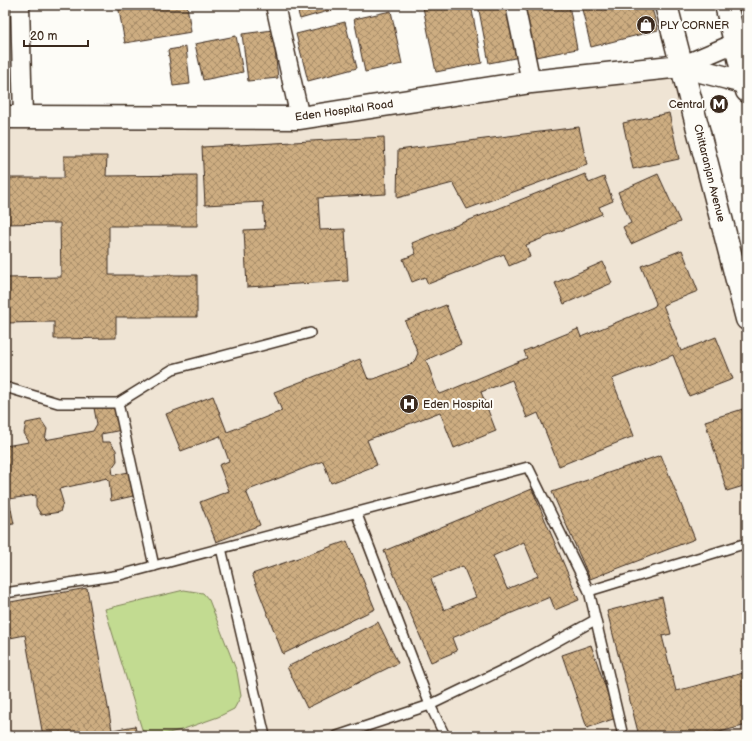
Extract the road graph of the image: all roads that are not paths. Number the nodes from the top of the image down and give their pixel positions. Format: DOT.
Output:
graph roads {
  1 [pos="20,5"];
  2 [pos="275,5"];
  3 [pos="515,5"];
  4 [pos="666,5"];
  5 [pos="726,5"];
  6 [pos="741,40"];
  7 [pos="681,66"];
  8 [pos="531,82"];
  9 [pos="746,86"];
  10 [pos="14,117"];
  11 [pos="300,118"];
  12 [pos="747,319"];
  13 [pos="310,333"];
  14 [pos="5,387"];
  15 [pos="118,403"];
  16 [pos="356,512"];
  17 [pos="747,544"];
  18 [pos="221,548"];
  19 [pos="154,566"];
  20 [pos="588,591"];
  21 [pos="5,593"];
  22 [pos="595,620"];
  23 [pos="430,705"];
  24 [pos="265,736"];
  25 [pos="337,736"];
  26 [pos="445,736"];
  27 [pos="623,736"];
  1 -- 10 [label="street"];
  2 -- 11 [label="street"];
  3 -- 8 [label="street"];
  4 -- 7 [label="street, Chittaranjan Avenue"];
  5 -- 6 [label="street"];
  6 -- 7 [label="street"];
  6 -- 9 [label="street"];
  7 -- 8 [label="street, Eden Hospital Road"];
  7 -- 9 [label="street"];
  7 -- 12 [label="street, Chittaranjan Avenue"];
  8 -- 11 [label="street, Eden Hospital Road"];
  10 -- 11 [label="street, Eden Hospital Road"];
  13 -- 15 [label="lane"];
  14 -- 15 [label="lane"];
  15 -- 19 [label="lane"];
  16 -- 18 [label="lane"];
  16 -- 20 [label="lane"];
  16 -- 23 [label="lane"];
  17 -- 20 [label="lane"];
  18 -- 19 [label="lane"];
  18 -- 24 [label="lane"];
  19 -- 21 [label="lane"];
  20 -- 22 [label="lane"];
  22 -- 23 [label="lane"];
  22 -- 27 [label="lane"];
  23 -- 25 [label="lane"];
  23 -- 26 [label="lane"];
}
